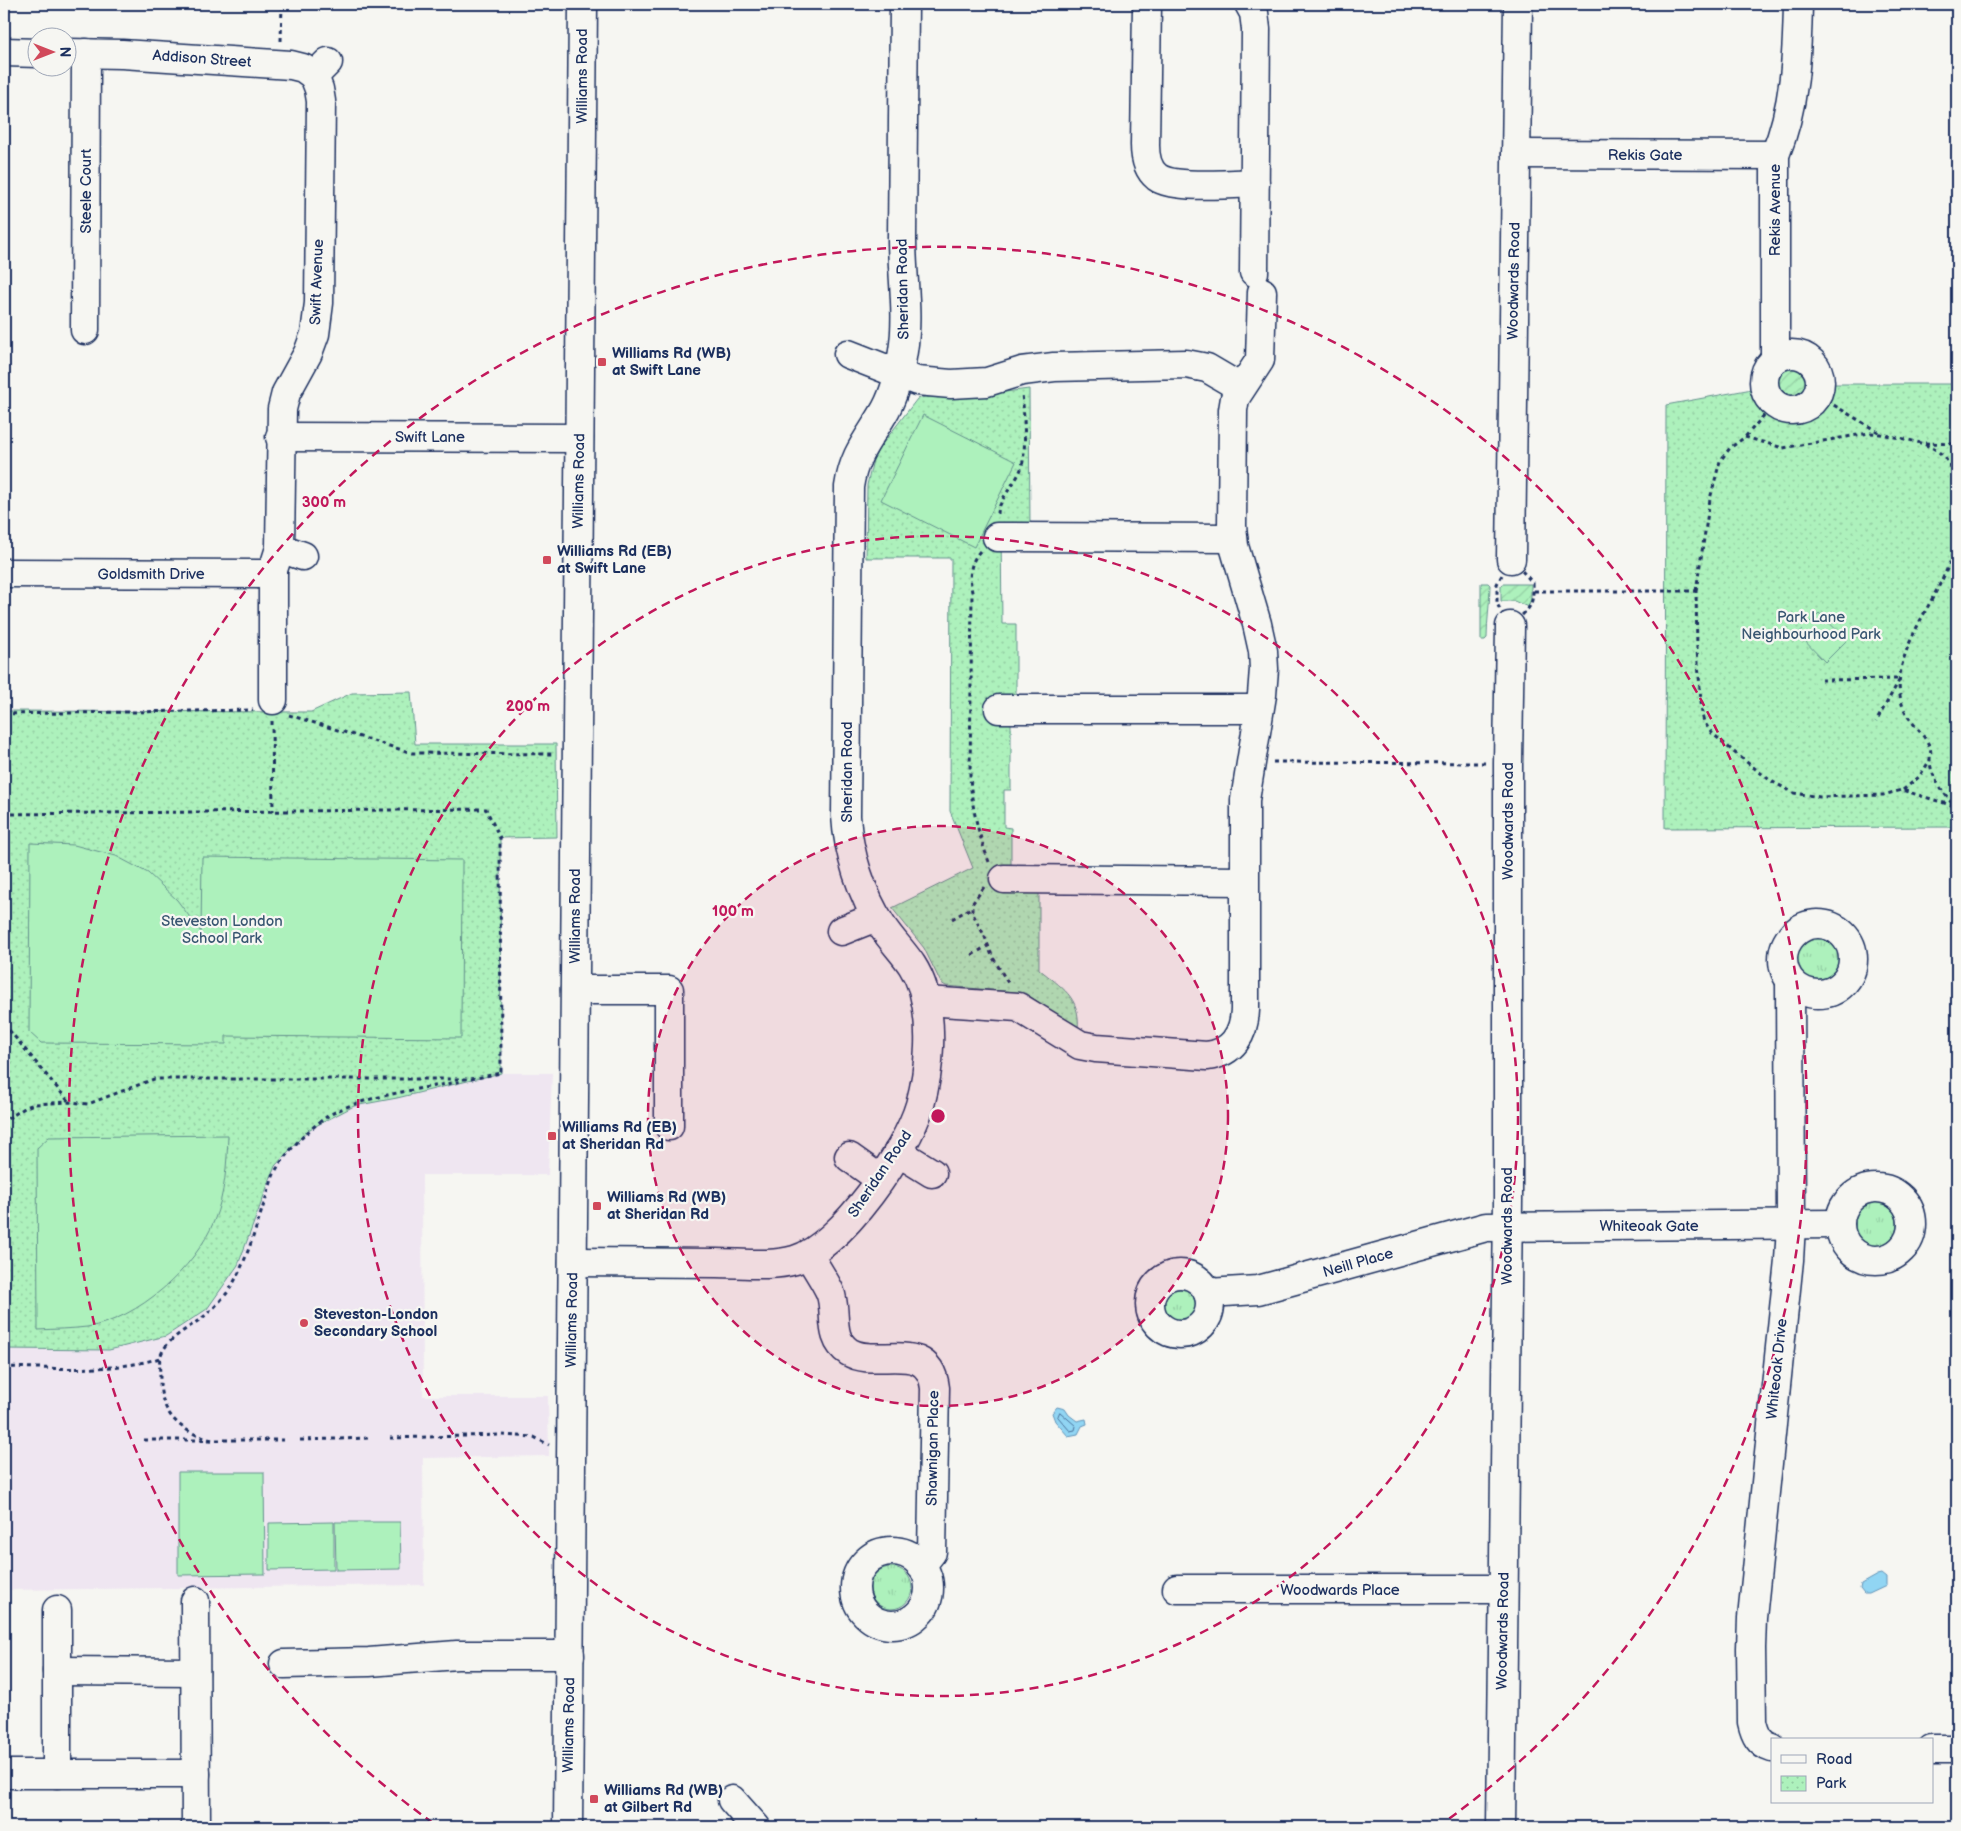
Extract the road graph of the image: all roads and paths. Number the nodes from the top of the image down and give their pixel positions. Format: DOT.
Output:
graph roads {
  1 [pos="282,4"];
  2 [pos="582,4"];
  3 [pos="904,4"];
  4 [pos="1147,4"];
  5 [pos="1250,4"];
  6 [pos="1518,4"];
  7 [pos="1798,4"];
  8 [pos="281,49"];
  9 [pos="4,52"];
  10 [pos="28,53"];
  11 [pos="78,53"];
  12 [pos="321,69"];
  13 [pos="78,78"];
  14 [pos="1516,154"];
  15 [pos="1775,155"];
  16 [pos="1254,184"];
  17 [pos="85,330"];
  18 [pos="848,354"];
  19 [pos="1775,359"];
  20 [pos="898,374"];
  21 [pos="1021,388"];
  22 [pos="1241,388"];
  23 [pos="1827,401"];
  24 [pos="1767,412"];
  25 [pos="1882,434"];
  26 [pos="280,436"];
  27 [pos="1745,437"];
  28 [pos="579,438"];
  29 [pos="1923,443"];
  30 [pos="1957,444"];
  31 [pos="1957,484"];
  32 [pos="1957,529"];
  33 [pos="997,537"];
  34 [pos="1233,538"];
  35 [pos="286,558"];
  36 [pos="1511,558"];
  37 [pos="4,573"];
  38 [pos="1534,591"];
  39 [pos="1696,591"];
  40 [pos="1510,626"];
  41 [pos="1821,680"];
  42 [pos="1900,680"];
  43 [pos="272,705"];
  44 [pos="999,709"];
  45 [pos="1259,709"];
  46 [pos="4,714"];
  47 [pos="1876,722"];
  48 [pos="555,754"];
  49 [pos="1930,760"];
  50 [pos="1272,762"];
  51 [pos="1508,762"];
  52 [pos="1902,790"];
  53 [pos="1956,807"];
  54 [pos="273,811"];
  55 [pos="4,814"];
  56 [pos="999,877"];
  57 [pos="1244,880"];
  58 [pos="971,908"];
  59 [pos="876,917"];
  60 [pos="952,919"];
  61 [pos="841,931"];
  62 [pos="989,945"];
  63 [pos="972,955"];
  64 [pos="1790,981"];
  65 [pos="1010,986"];
  66 [pos="574,990"];
  67 [pos="926,1002"];
  68 [pos="4,1024"];
  69 [pos="471,1080"];
  70 [pos="70,1102"];
  71 [pos="4,1121"];
  72 [pos="669,1126"];
  73 [pos="898,1152"];
  74 [pos="849,1158"];
  75 [pos="932,1173"];
  76 [pos="880,1179"];
  77 [pos="1840,1224"];
  78 [pos="1791,1225"];
  79 [pos="1507,1226"];
  80 [pos="808,1255"];
  81 [pos="573,1262"];
  82 [pos="1208,1293"];
  83 [pos="160,1358"];
  84 [pos="4,1368"];
  85 [pos="372,1438"];
  86 [pos="390,1438"];
  87 [pos="144,1440"];
  88 [pos="212,1440"];
  89 [pos="284,1440"];
  90 [pos="300,1440"];
  91 [pos="550,1445"];
  92 [pos="921,1566"];
  93 [pos="1176,1589"];
  94 [pos="1503,1589"];
  95 [pos="195,1602"];
  96 [pos="57,1610"];
  97 [pos="570,1654"];
  98 [pos="284,1664"];
  99 [pos="57,1671"];
  100 [pos="195,1672"];
  101 [pos="1771,1747"];
  102 [pos="1934,1749"];
  103 [pos="1957,1749"];
  104 [pos="4,1774"];
  105 [pos="57,1774"];
  106 [pos="196,1774"];
  107 [pos="732,1800"];
  108 [pos="196,1827"];
  109 [pos="568,1827"];
  110 [pos="756,1827"];
  111 [pos="1501,1827"];
  1 -- 8 [label="path"];
  2 -- 28 [label="street, Williams Road"];
  3 -- 20 [label="street, Sheridan Road"];
  4 -- 16 [label="street"];
  5 -- 16 [label="street"];
  6 -- 14 [label="street, Woodwards Road"];
  7 -- 15 [label="street, Rekis Avenue"];
  9 -- 10 [label="street"];
  11 -- 12 [label="street, Addison Street"];
  12 -- 26 [label="street, Swift Avenue"];
  13 -- 17 [label="street, Steele Court"];
  14 -- 15 [label="street, Rekis Gate"];
  14 -- 36 [label="street, Woodwards Road"];
  15 -- 19 [label="street, Rekis Avenue"];
  16 -- 22 [label="street"];
  18 -- 20 [label="street"];
  20 -- 22 [label="street"];
  20 -- 59 [label="street, Sheridan Road"];
  21 -- 33 [label="path"];
  22 -- 34 [label="street"];
  23 -- 25 [label="path"];
  24 -- 27 [label="path"];
  25 -- 27 [label="path"];
  25 -- 29 [label="path"];
  26 -- 28 [label="street, Swift Lane"];
  26 -- 35 [label="street, Swift Avenue"];
  27 -- 39 [label="path"];
  28 -- 66 [label="street, Williams Road"];
  29 -- 30 [label="path"];
  29 -- 31 [label="path"];
  32 -- 42 [label="path"];
  33 -- 34 [label="street"];
  33 -- 56 [label="path"];
  34 -- 45 [label="street"];
  35 -- 37 [label="street, Goldsmith Drive"];
  35 -- 43 [label="street, Swift Avenue"];
  36 -- 38 [label="path"];
  36 -- 40 [label="path"];
  38 -- 39 [label="path"];
  38 -- 40 [label="path"];
  39 -- 52 [label="path"];
  40 -- 51 [label="street, Woodwards Road"];
  41 -- 42 [label="path"];
  42 -- 47 [label="path"];
  42 -- 49 [label="path"];
  43 -- 46 [label="path"];
  43 -- 48 [label="path"];
  43 -- 54 [label="path"];
  44 -- 45 [label="street"];
  45 -- 57 [label="street"];
  49 -- 52 [label="path"];
  49 -- 53 [label="path"];
  50 -- 51 [label="path"];
  51 -- 79 [label="street, Woodwards Road"];
  52 -- 53 [label="path"];
  54 -- 55 [label="path"];
  54 -- 69 [label="path"];
  56 -- 57 [label="street"];
  56 -- 58 [label="path"];
  57 -- 67 [label="street"];
  58 -- 60 [label="path"];
  58 -- 62 [label="path"];
  59 -- 61 [label="street"];
  59 -- 67 [label="street, Sheridan Road"];
  62 -- 63 [label="path"];
  62 -- 65 [label="path"];
  64 -- 78 [label="street, Whiteoak Drive"];
  66 -- 72 [label="street"];
  66 -- 81 [label="street, Williams Road"];
  67 -- 73 [label="street, Sheridan Road"];
  68 -- 70 [label="path"];
  69 -- 70 [label="path"];
  69 -- 83 [label="path"];
  70 -- 71 [label="path"];
  73 -- 75 [label="street"];
  73 -- 76 [label="street, Sheridan Road"];
  74 -- 76 [label="street"];
  76 -- 80 [label="street, Sheridan Road"];
  77 -- 78 [label="street, Whiteoak Gate"];
  78 -- 79 [label="street, Whiteoak Gate"];
  78 -- 101 [label="street, Whiteoak Drive"];
  79 -- 82 [label="street, Neill Place"];
  79 -- 94 [label="street, Woodwards Road"];
  80 -- 81 [label="street, Sheridan Road"];
  80 -- 92 [label="street, Shawnigan Place"];
  81 -- 97 [label="street, Williams Road"];
  83 -- 84 [label="path"];
  83 -- 88 [label="path"];
  85 -- 90 [label="path"];
  86 -- 91 [label="path"];
  87 -- 88 [label="path"];
  88 -- 89 [label="path"];
  93 -- 94 [label="street, Woodwards Place"];
  94 -- 111 [label="street, Woodwards Road"];
  95 -- 100 [label="street"];
  96 -- 99 [label="street"];
  97 -- 98 [label="street"];
  97 -- 109 [label="street, Williams Road"];
  99 -- 100 [label="street"];
  99 -- 105 [label="street"];
  100 -- 106 [label="street"];
  102 -- 103 [label="street"];
  104 -- 105 [label="street"];
  105 -- 106 [label="street"];
  106 -- 108 [label="street"];
  107 -- 110 [label="street"];
}
